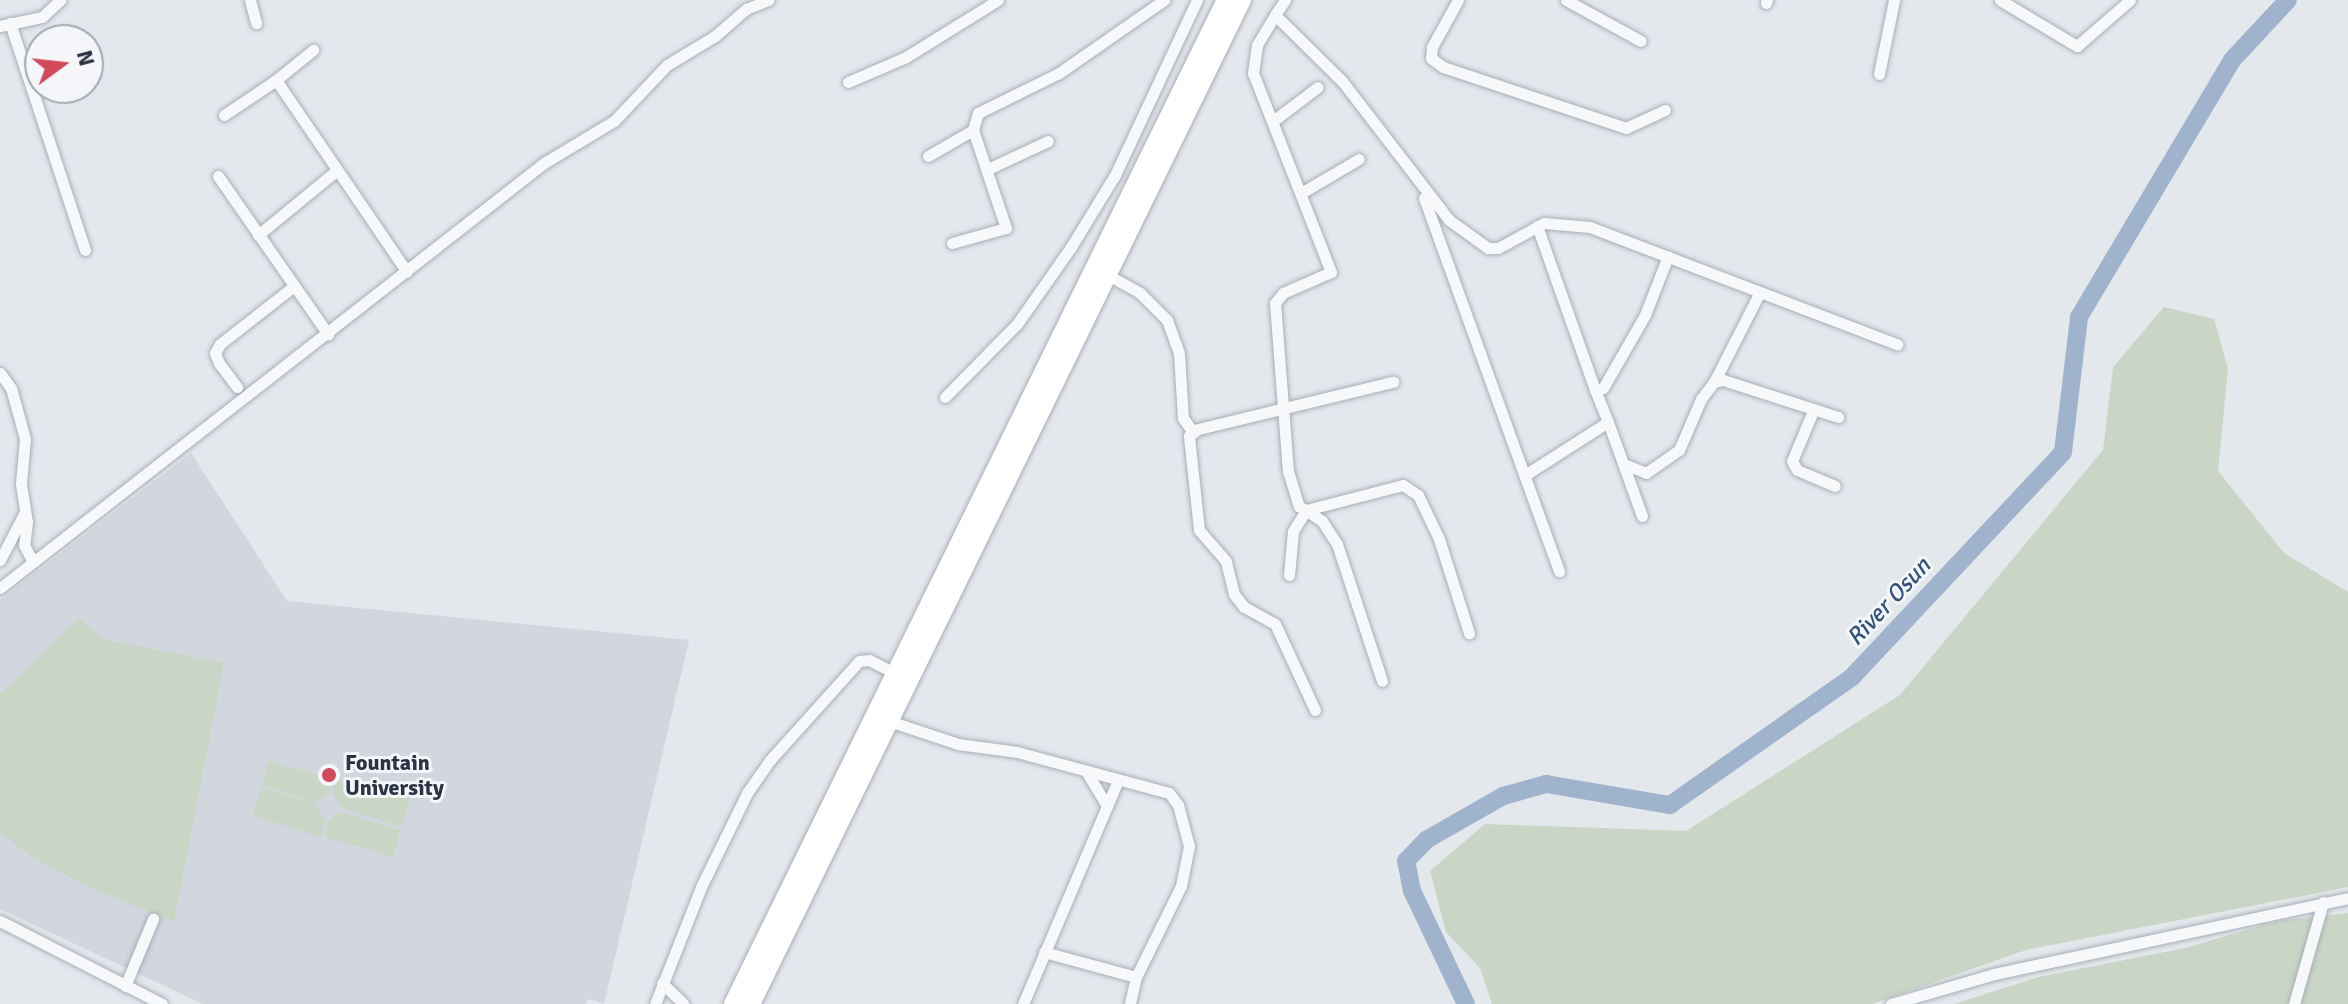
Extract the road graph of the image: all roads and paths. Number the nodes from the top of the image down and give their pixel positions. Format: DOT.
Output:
graph roads {
  1 [pos="60,0"];
  2 [pos="250,0"];
  3 [pos="768,0"];
  4 [pos="998,0"];
  5 [pos="1164,0"];
  6 [pos="1197,0"];
  7 [pos="1226,0"];
  8 [pos="1242,0"];
  9 [pos="1285,0"];
  10 [pos="1458,0"];
  11 [pos="1566,0"];
  12 [pos="1894,0"];
  13 [pos="2000,0"];
  14 [pos="2130,0"];
  15 [pos="1275,15"];
  16 [pos="256,23"];
  17 [pos="5,24"];
  18 [pos="1641,41"];
  19 [pos="313,50"];
  20 [pos="1879,74"];
  21 [pos="276,80"];
  22 [pos="848,82"];
  23 [pos="1318,87"];
  24 [pos="1665,110"];
  25 [pos="224,115"];
  26 [pos="1273,121"];
  27 [pos="973,130"];
  28 [pos="1048,141"];
  29 [pos="928,156"];
  30 [pos="1359,159"];
  31 [pos="988,169"];
  32 [pos="337,170"];
  33 [pos="218,176"];
  34 [pos="1421,189"];
  35 [pos="1301,193"];
  36 [pos="1449,220"];
  37 [pos="1537,226"];
  38 [pos="1435,227"];
  39 [pos="258,235"];
  40 [pos="952,243"];
  41 [pos="85,250"];
  42 [pos="1668,256"];
  43 [pos="407,272"];
  44 [pos="1108,275"];
  45 [pos="294,286"];
  46 [pos="1760,292"];
  47 [pos="328,334"];
  48 [pos="1897,344"];
  49 [pos="0,373"];
  50 [pos="1393,382"];
  51 [pos="1714,382"];
  52 [pos="237,387"];
  53 [pos="1595,390"];
  54 [pos="945,397"];
  55 [pos="1280,409"];
  56 [pos="1813,411"];
  57 [pos="1838,417"];
  58 [pos="1608,422"];
  59 [pos="1192,431"];
  60 [pos="1624,464"];
  61 [pos="1525,475"];
  62 [pos="1835,486"];
  63 [pos="1306,510"];
  64 [pos="25,512"];
  65 [pos="1642,516"];
  66 [pos="0,560"];
  67 [pos="32,560"];
  68 [pos="1559,571"];
  69 [pos="1289,575"];
  70 [pos="0,588"];
  71 [pos="1469,633"];
  72 [pos="894,673"];
  73 [pos="1382,681"];
  74 [pos="1315,710"];
  75 [pos="889,721"];
  76 [pos="1086,771"];
  77 [pos="1118,780"];
  78 [pos="1107,806"];
  79 [pos="2348,898"];
  80 [pos="2323,902"];
  81 [pos="153,919"];
  82 [pos="0,921"];
  83 [pos="1044,952"];
  84 [pos="1136,977"];
  85 [pos="662,983"];
  86 [pos="125,986"];
  87 [pos="755,1003"];
  88 [pos="162,1004"];
  89 [pos="655,1004"];
  90 [pos="684,1004"];
  91 [pos="733,1004"];
  92 [pos="1023,1004"];
  93 [pos="1130,1004"];
  94 [pos="1891,1004"];
  95 [pos="2294,1004"];
  1 -- 17 [label="street"];
  2 -- 16 [label="street"];
  3 -- 43 [label="street"];
  4 -- 22 [label="street"];
  5 -- 27 [label="street"];
  6 -- 54 [label="street"];
  7 -- 72 [label="highway"];
  8 -- 44 [label="highway"];
  9 -- 15 [label="street"];
  10 -- 24 [label="street"];
  11 -- 18 [label="street"];
  12 -- 20 [label="street"];
  13 -- 14 [label="street"];
  15 -- 26 [label="street"];
  15 -- 34 [label="street"];
  17 -- 41 [label="street"];
  19 -- 21 [label="street"];
  21 -- 25 [label="street"];
  21 -- 32 [label="street"];
  23 -- 26 [label="street"];
  26 -- 35 [label="street"];
  27 -- 29 [label="street"];
  27 -- 31 [label="street"];
  28 -- 31 [label="street"];
  30 -- 35 [label="street"];
  31 -- 40 [label="street"];
  32 -- 39 [label="street"];
  32 -- 43 [label="street"];
  33 -- 39 [label="street"];
  34 -- 36 [label="street"];
  34 -- 38 [label="street"];
  35 -- 55 [label="street"];
  36 -- 37 [label="street"];
  36 -- 38 [label="street"];
  37 -- 42 [label="street"];
  37 -- 53 [label="street"];
  38 -- 61 [label="street"];
  39 -- 45 [label="street"];
  42 -- 46 [label="street"];
  42 -- 53 [label="street"];
  43 -- 47 [label="street"];
  44 -- 59 [label="street"];
  44 -- 75 [label="highway"];
  45 -- 47 [label="street"];
  45 -- 52 [label="street"];
  46 -- 48 [label="street"];
  46 -- 51 [label="street"];
  47 -- 67 [label="street"];
  49 -- 64 [label="street"];
  50 -- 55 [label="street"];
  51 -- 56 [label="street"];
  51 -- 60 [label="street"];
  53 -- 58 [label="street"];
  55 -- 59 [label="street"];
  55 -- 63 [label="street"];
  56 -- 57 [label="street"];
  56 -- 62 [label="street"];
  58 -- 60 [label="street"];
  58 -- 61 [label="street"];
  59 -- 74 [label="street"];
  60 -- 65 [label="street"];
  61 -- 68 [label="street"];
  63 -- 69 [label="street"];
  63 -- 71 [label="street"];
  63 -- 73 [label="street"];
  64 -- 66 [label="street"];
  64 -- 67 [label="street"];
  67 -- 70 [label="street"];
  72 -- 85 [label="street"];
  72 -- 91 [label="highway"];
  75 -- 76 [label="street"];
  75 -- 87 [label="highway"];
  76 -- 77 [label="street"];
  76 -- 78 [label="street"];
  77 -- 78 [label="street"];
  77 -- 84 [label="street"];
  78 -- 83 [label="street"];
  79 -- 80 [label="street"];
  80 -- 94 [label="street"];
  80 -- 95 [label="street"];
  81 -- 86 [label="street"];
  82 -- 86 [label="street"];
  83 -- 84 [label="street"];
  83 -- 92 [label="street"];
  84 -- 93 [label="street"];
  85 -- 89 [label="street"];
  85 -- 90 [label="street"];
  86 -- 88 [label="street"];
}
